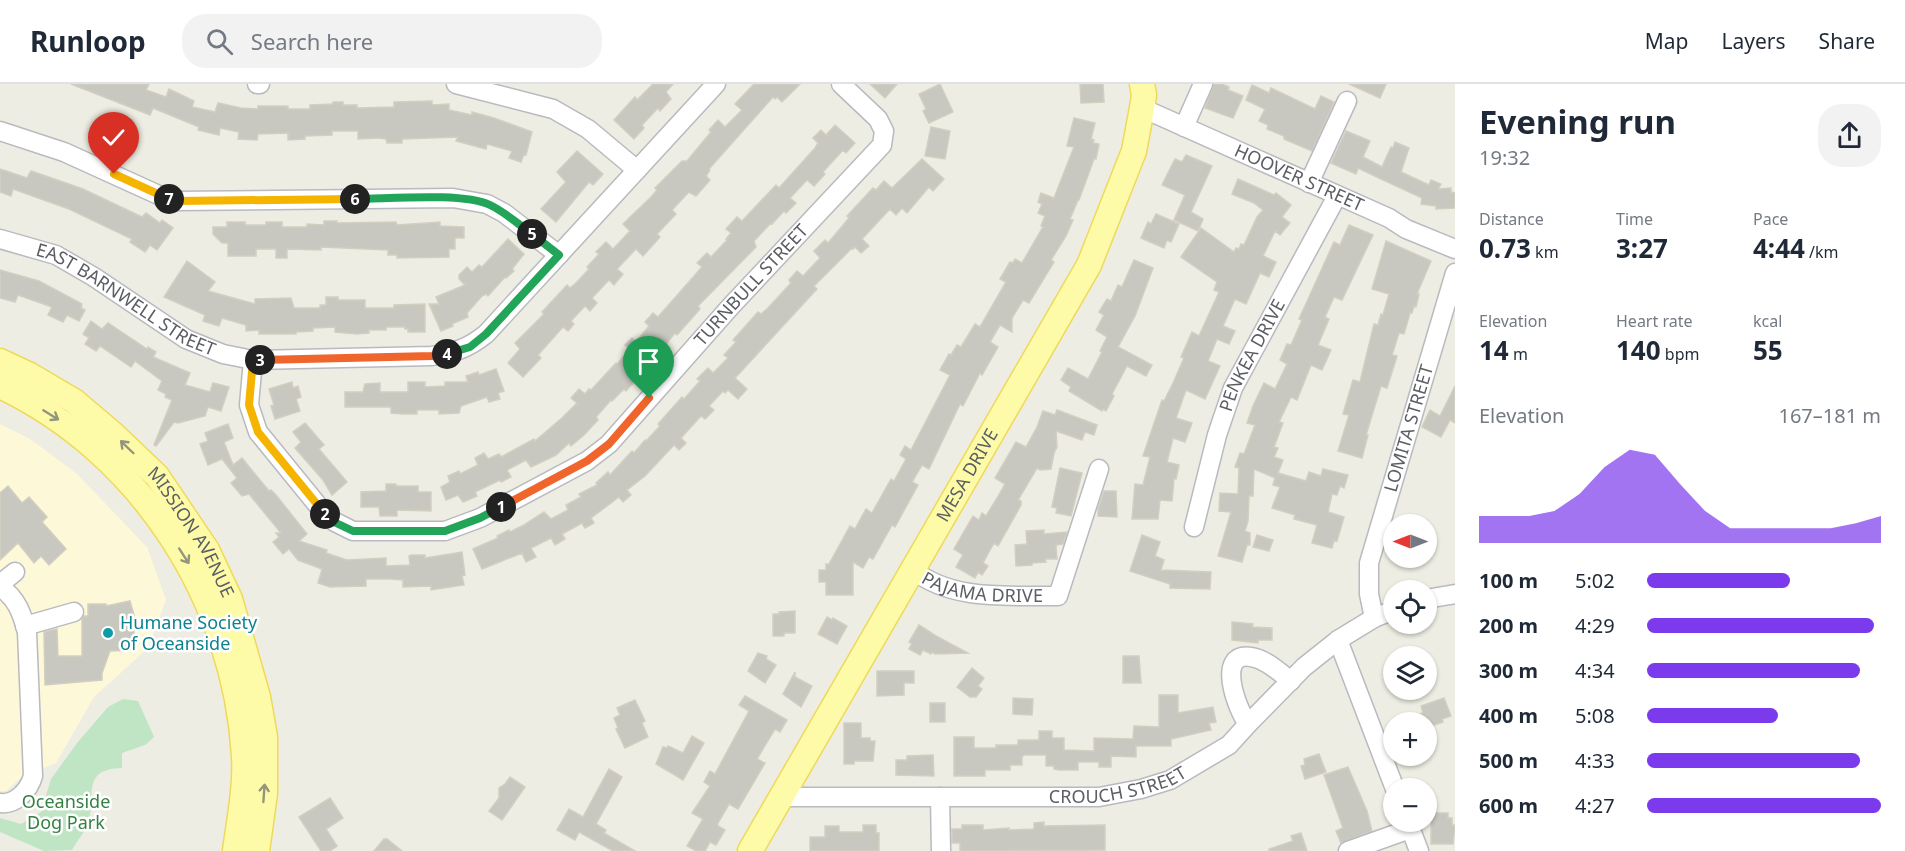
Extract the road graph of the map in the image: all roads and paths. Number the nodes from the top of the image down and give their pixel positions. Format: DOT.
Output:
graph roads {
  1 [pos="456,84"];
  2 [pos="716,84"];
  3 [pos="841,84"];
  4 [pos="1142,84"];
  5 [pos="1203,84"];
  6 [pos="1347,101"];
  7 [pos="1143,108"];
  8 [pos="1184,127"];
  9 [pos="0,130"];
  10 [pos="637,170"];
  11 [pos="1309,183"];
  12 [pos="1337,196"];
  13 [pos="0,239"];
  14 [pos="1455,249"];
  15 [pos="559,255"];
  16 [pos="1455,273"];
  17 [pos="253,360"];
  18 [pos="0,361"];
  19 [pos="0,386"];
  20 [pos="1100,469"];
  21 [pos="1194,527"];
  22 [pos="912,569"];
  23 [pos="15,572"];
  24 [pos="0,585"];
  25 [pos="1455,594"];
  26 [pos="1437,597"];
  27 [pos="74,612"];
  28 [pos="1383,614"];
  29 [pos="1374,618"];
  30 [pos="25,626"];
  31 [pos="1338,640"];
  32 [pos="1291,681"];
  33 [pos="1248,724"];
  34 [pos="1391,778"];
  35 [pos="781,797"];
  36 [pos="940,797"];
  37 [pos="0,803"];
  38 [pos="1394,832"];
  39 [pos="1411,832"];
  40 [pos="235,851"];
  41 [pos="257,851"];
  42 [pos="750,851"];
  43 [pos="940,851"];
  44 [pos="1348,851"];
  45 [pos="1419,851"];
  1 -- 10 [label="street"];
  2 -- 10 [label="street, EAST BARNWELL STREET"];
  3 -- 17 [label="street, TURNBULL STREET"];
  4 -- 7 [label="main road, MESA DRIVE"];
  5 -- 8 [label="street"];
  6 -- 11 [label="street"];
  7 -- 8 [label="street, HOOVER STREET"];
  7 -- 22 [label="main road, MESA DRIVE"];
  8 -- 11 [label="street, HOOVER STREET"];
  9 -- 15 [label="street"];
  10 -- 15 [label="street, EAST BARNWELL STREET"];
  11 -- 12 [label="street, HOOVER STREET"];
  12 -- 14 [label="street, HOOVER STREET"];
  12 -- 21 [label="street, PENKEA DRIVE"];
  13 -- 17 [label="street, EAST BARNWELL STREET"];
  15 -- 17 [label="street, EAST BARNWELL STREET"];
  16 -- 29 [label="street, LOMITA STREET"];
  41 -- 18 [label="main road, MISSION AVENUE, one-way"];
  19 -- 40 [label="main road, MISSION AVENUE, one-way"];
  20 -- 22 [label="street, PAJAMA DRIVE"];
  22 -- 35 [label="main road, MESA DRIVE"];
  23 -- 24 [label="street"];
  24 -- 30 [label="street"];
  25 -- 26 [label="street"];
  27 -- 30 [label="street"];
  28 -- 29 [label="street, CROUCH STREET"];
  29 -- 31 [label="street, CROUCH STREET"];
  30 -- 37 [label="street"];
  31 -- 32 [label="street, CROUCH STREET"];
  31 -- 34 [label="street"];
  32 -- 33 [label="street, CROUCH STREET"];
  32 -- 33 [label="street"];
  33 -- 36 [label="street, CROUCH STREET"];
  35 -- 36 [label="street, CROUCH STREET"];
  35 -- 42 [label="main road, MESA DRIVE"];
  36 -- 43 [label="street"];
  38 -- 44 [label="street"];
  39 -- 45 [label="street"];
}
